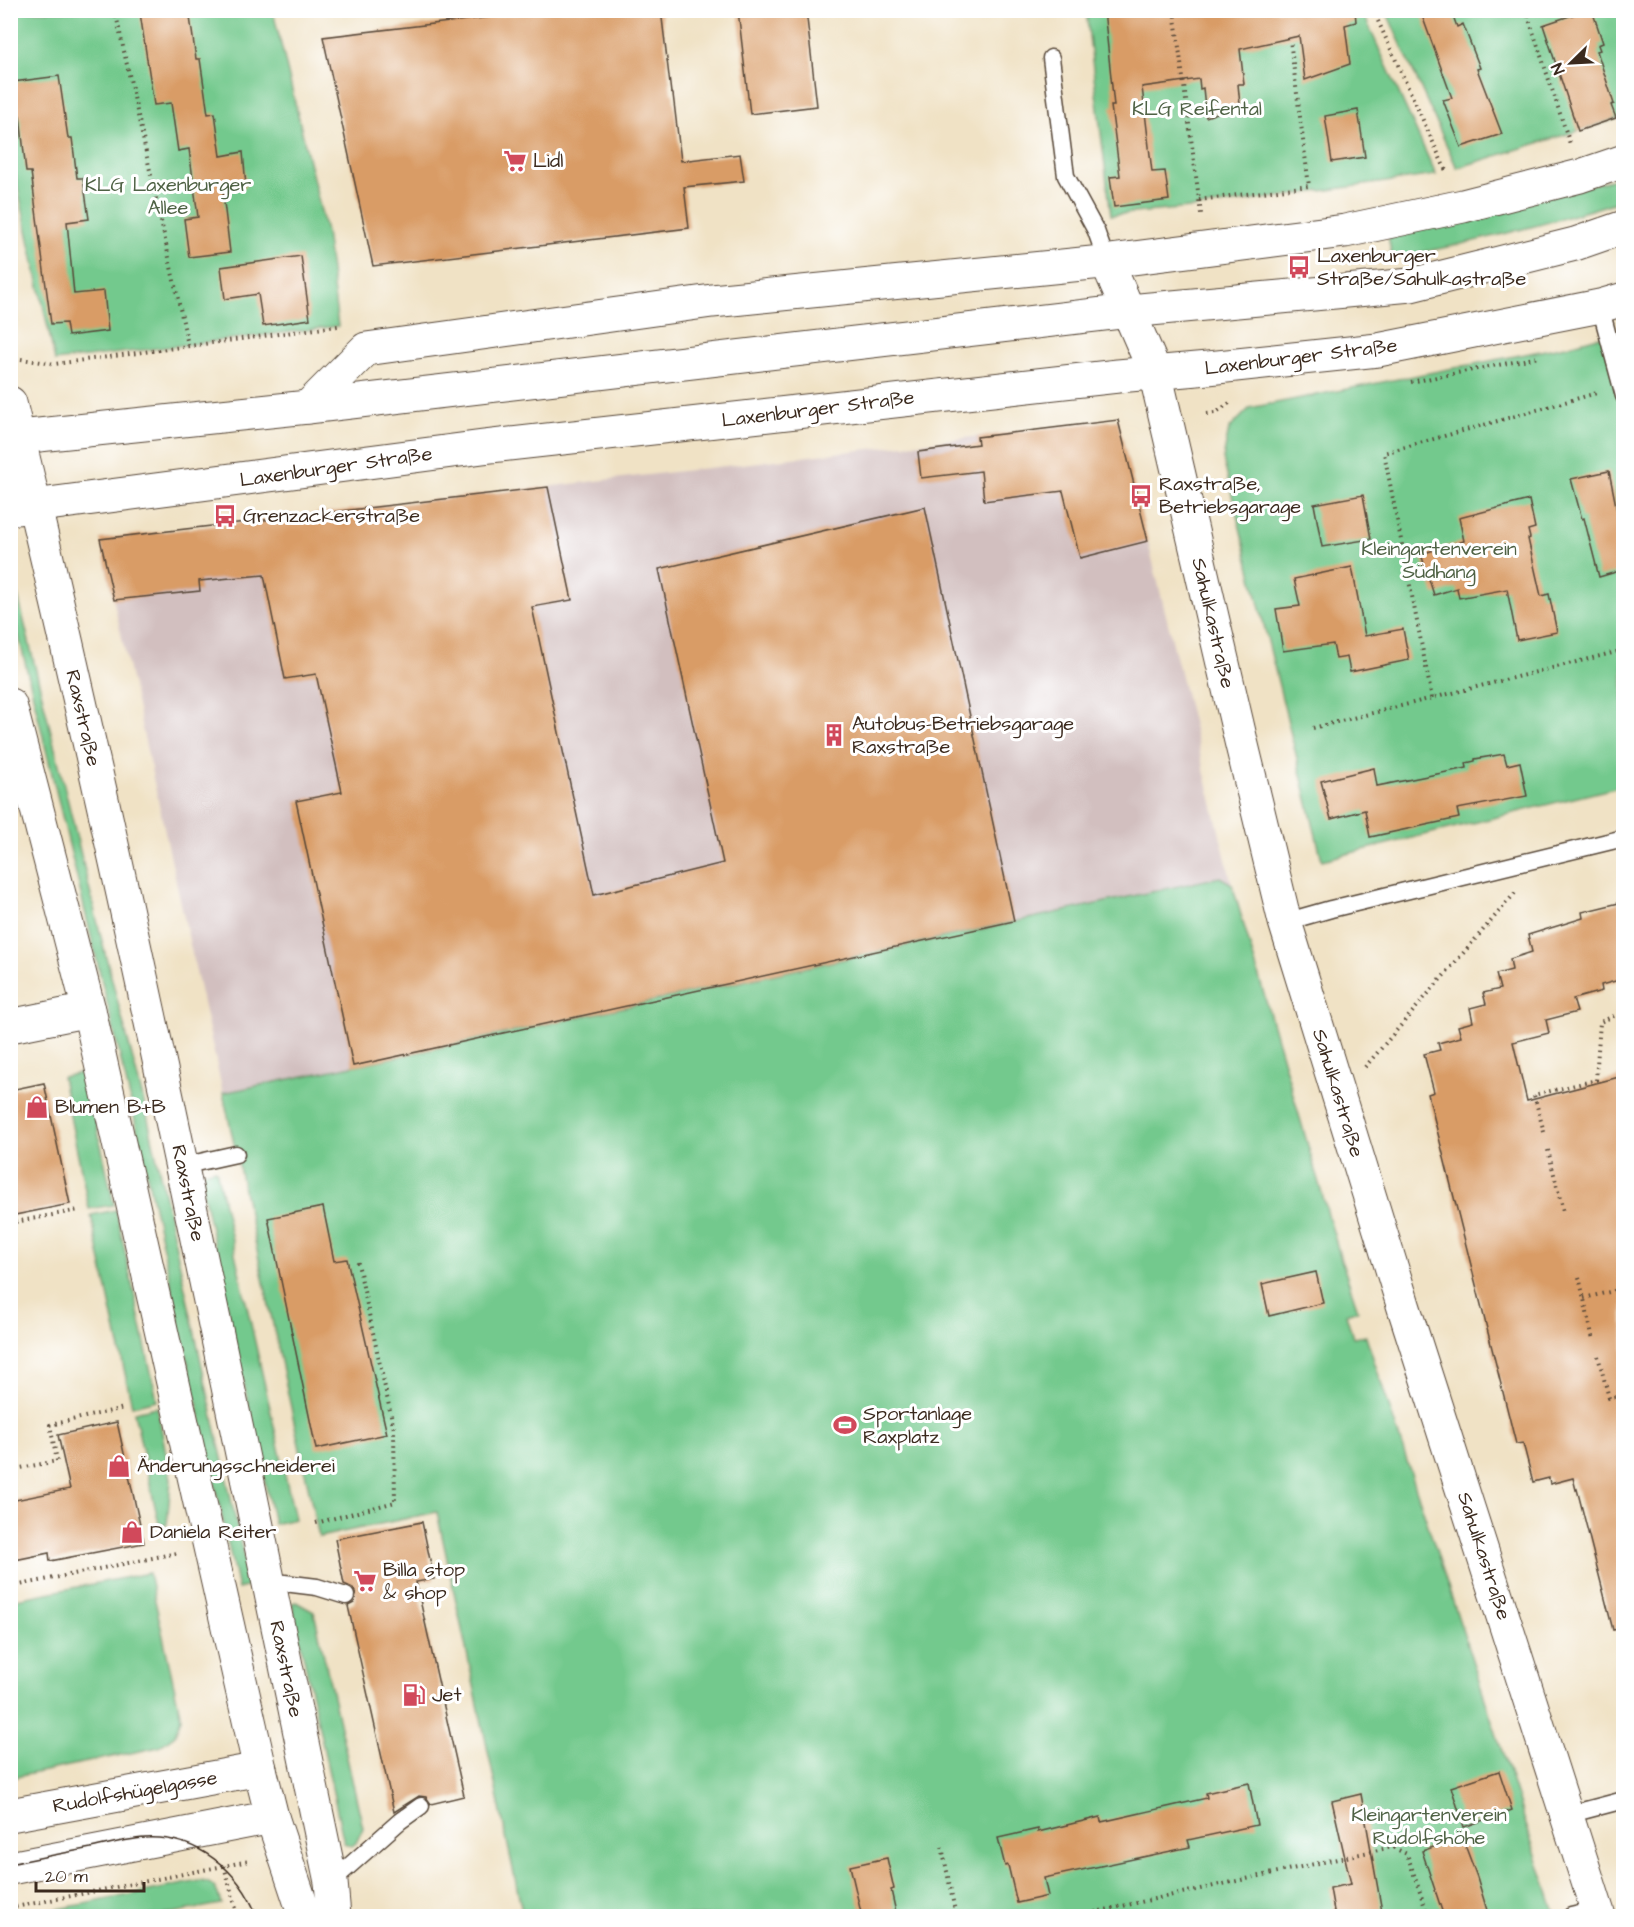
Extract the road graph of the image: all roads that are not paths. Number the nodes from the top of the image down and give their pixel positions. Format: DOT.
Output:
graph roads {
  1 [pos="1051,58"];
  2 [pos="1623,160"];
  3 [pos="1623,227"];
  4 [pos="1107,262"];
  5 [pos="1612,302"];
  6 [pos="1129,311"];
  7 [pos="1155,372"];
  8 [pos="1622,391"];
  9 [pos="10,403"];
  10 [pos="308,407"];
  11 [pos="15,437"];
  12 [pos="23,508"];
  13 [pos="10,705"];
  14 [pos="1623,838"];
  15 [pos="1286,922"];
  16 [pos="89,1010"];
  17 [pos="10,1026"];
  18 [pos="236,1154"];
  19 [pos="182,1166"];
  20 [pos="268,1581"];
  21 [pos="346,1596"];
  22 [pos="260,1769"];
  23 [pos="1623,1800"];
  24 [pos="421,1806"];
  25 [pos="10,1815"];
  26 [pos="1567,1815"];
  27 [pos="272,1817"];
  28 [pos="10,1868"];
  29 [pos="331,1882"];
  30 [pos="1589,1914"];
  31 [pos="305,1917"];
  32 [pos="334,1917"];
  1 -- 4 [label="lane"];
  2 -- 4 [label="main road"];
  3 -- 6 [label="main road"];
  4 -- 6 [label="main road, Sahulkastraße"];
  4 -- 10 [label="main road"];
  5 -- 7 [label="main road, Laxenburger Straße"];
  5 -- 8 [label="lane"];
  6 -- 7 [label="main road, Sahulkastraße"];
  6 -- 10 [label="main road"];
  7 -- 12 [label="main road, Laxenburger Straße"];
  7 -- 15 [label="main road, Sahulkastraße"];
  9 -- 11 [label="main road"];
  10 -- 11 [label="main road"];
  11 -- 12 [label="main road, Raxstraße"];
  12 -- 19 [label="main road, Raxstraße"];
  13 -- 16 [label="main road"];
  14 -- 15 [label="lane"];
  15 -- 26 [label="main road, Sahulkastraße"];
  16 -- 17 [label="main road"];
  16 -- 22 [label="main road"];
  18 -- 19 [label="lane"];
  19 -- 20 [label="main road, Raxstraße"];
  20 -- 21 [label="lane"];
  20 -- 29 [label="main road, Raxstraße"];
  22 -- 25 [label="main road, Rudolfshügelgasse"];
  22 -- 27 [label="main road"];
  23 -- 26 [label="lane"];
  24 -- 29 [label="lane"];
  26 -- 30 [label="main road, Sahulkastraße"];
  27 -- 28 [label="main road"];
  27 -- 31 [label="main road"];
  29 -- 32 [label="main road, Raxstraße"];
}
